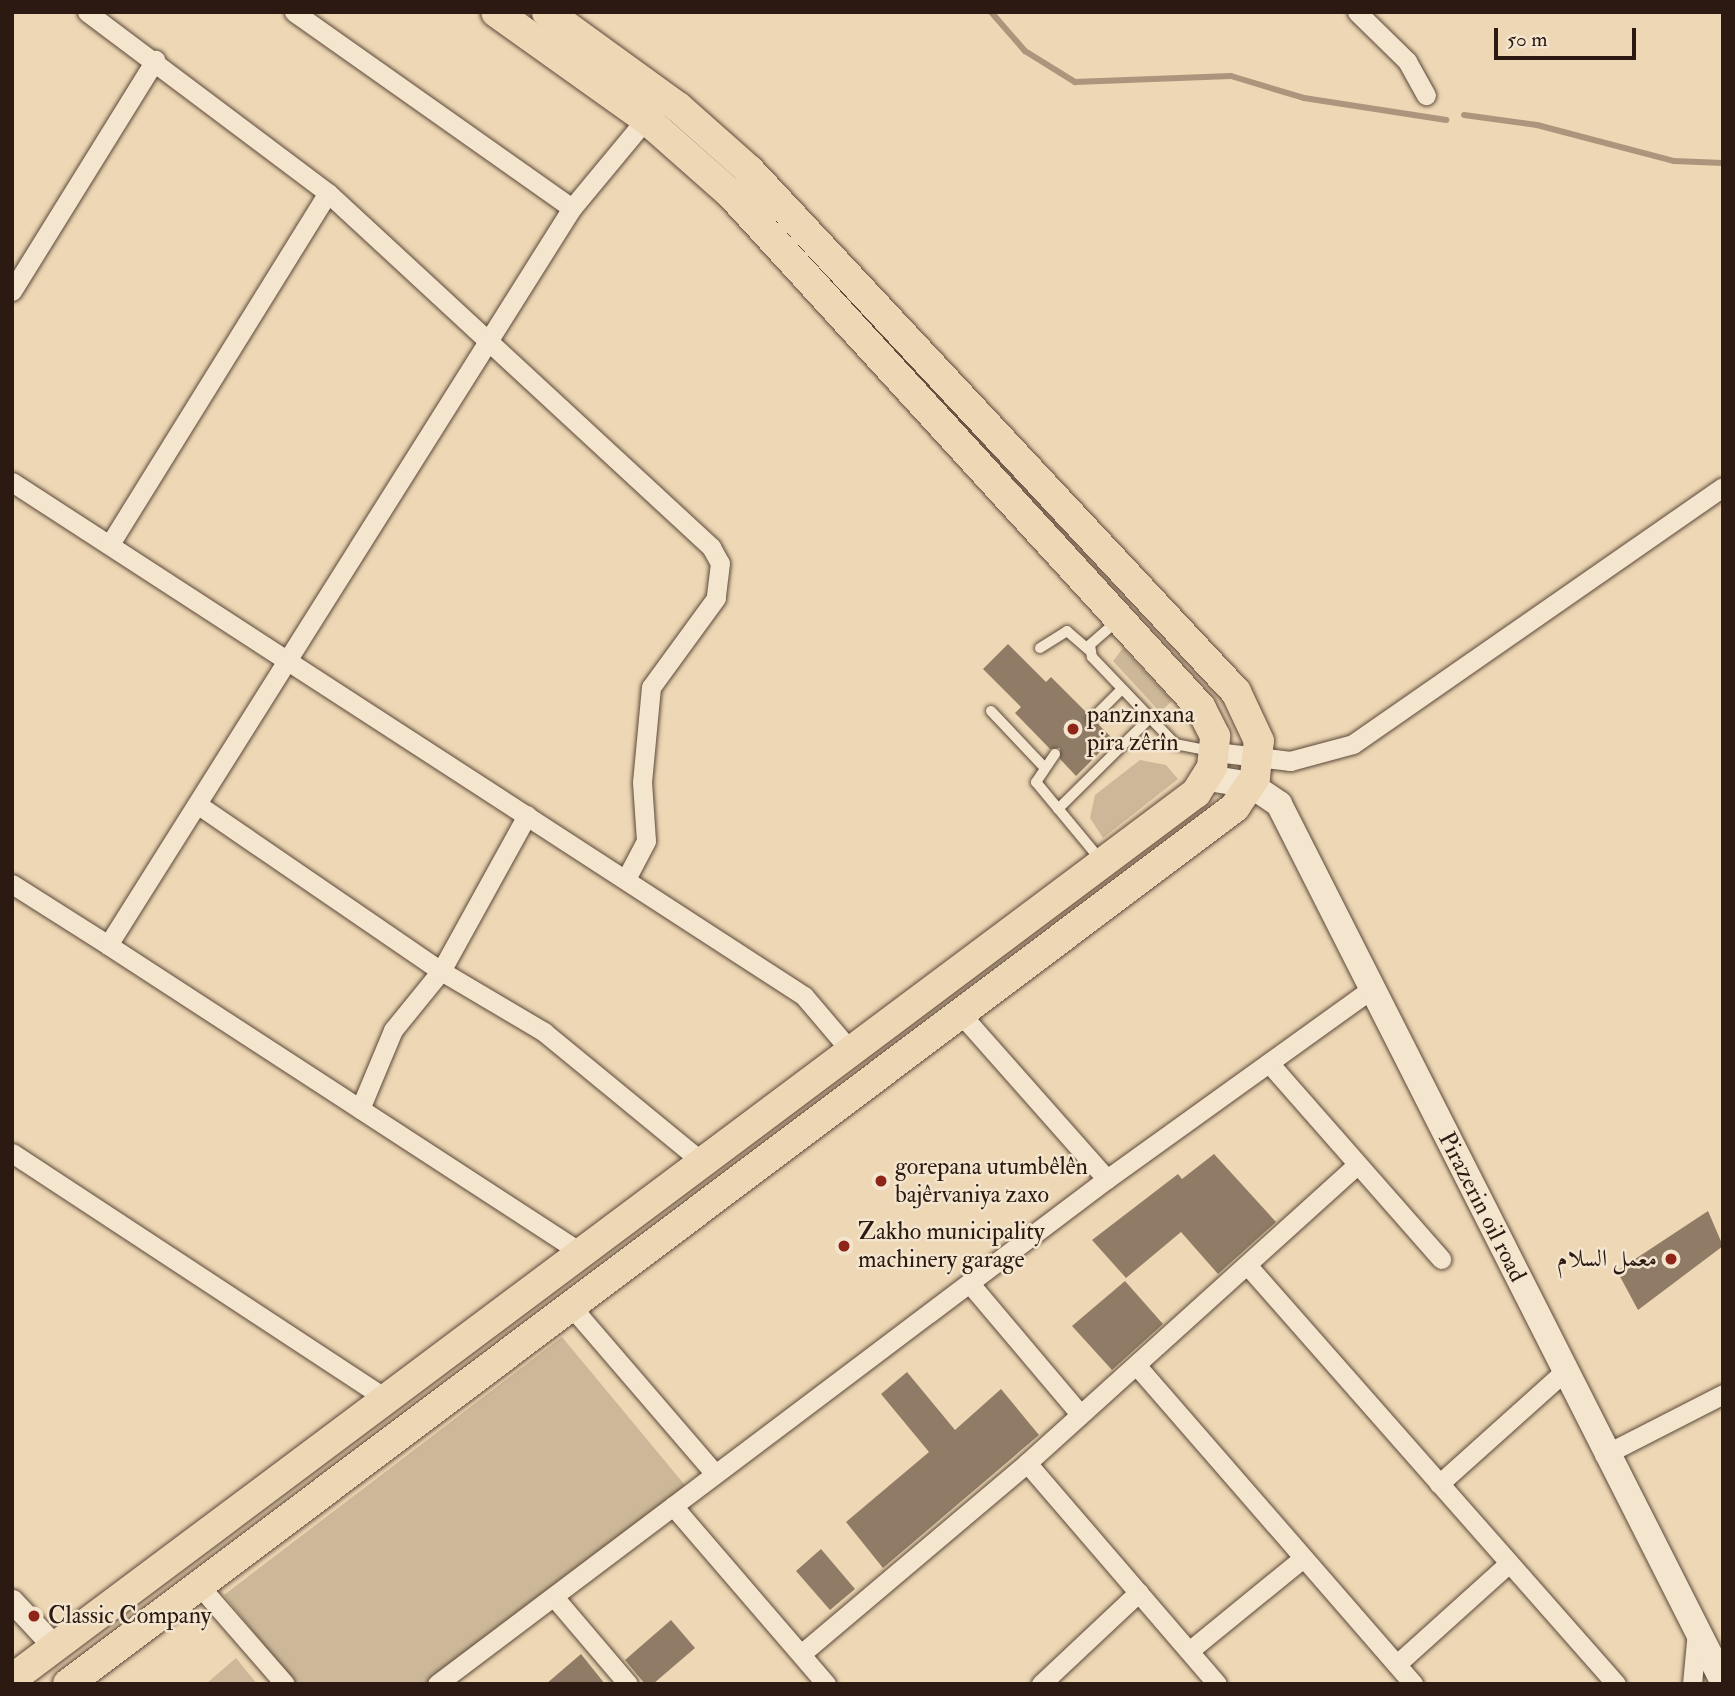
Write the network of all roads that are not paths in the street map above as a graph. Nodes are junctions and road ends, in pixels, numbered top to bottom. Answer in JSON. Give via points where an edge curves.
{"nodes":[{"id":1,"x":87,"y":12,"type":"edge"},
{"id":2,"x":294,"y":12,"type":"edge"},
{"id":3,"x":496,"y":12,"type":"edge"},
{"id":4,"x":547,"y":12,"type":"edge"},
{"id":5,"x":1357,"y":12,"type":"edge"},
{"id":6,"x":155,"y":61,"type":"junction"},
{"id":7,"x":1426,"y":95,"type":"dead end"},
{"id":8,"x":646,"y":119,"type":"junction"},
{"id":9,"x":328,"y":192,"type":"junction"},
{"id":10,"x":572,"y":208,"type":"junction"},
{"id":11,"x":12,"y":291,"type":"edge"},
{"id":12,"x":494,"y":340,"type":"junction"},
{"id":13,"x":12,"y":482,"type":"edge"},
{"id":14,"x":1723,"y":487,"type":"edge"},
{"id":15,"x":110,"y":544,"type":"junction"},
{"id":16,"x":1119,"y":619,"type":"junction"},
{"id":17,"x":1040,"y":648,"type":"dead end"},
{"id":18,"x":1089,"y":650,"type":"junction"},
{"id":19,"x":287,"y":662,"type":"junction"},
{"id":20,"x":1122,"y":689,"type":"junction"},
{"id":21,"x":991,"y":711,"type":"dead end"},
{"id":22,"x":1150,"y":718,"type":"junction"},
{"id":23,"x":1092,"y":719,"type":"dead end"},
{"id":24,"x":1055,"y":754,"type":"dead end"},
{"id":25,"x":1212,"y":765,"type":"junction"},
{"id":26,"x":1042,"y":766,"type":"junction"},
{"id":27,"x":1255,"y":772,"type":"junction"},
{"id":28,"x":197,"y":804,"type":"junction"},
{"id":29,"x":1058,"y":809,"type":"junction"},
{"id":30,"x":527,"y":815,"type":"junction"},
{"id":31,"x":1102,"y":862,"type":"junction"},
{"id":32,"x":626,"y":879,"type":"junction"},
{"id":33,"x":12,"y":884,"type":"edge"},
{"id":34,"x":108,"y":945,"type":"junction"},
{"id":35,"x":441,"y":971,"type":"junction"},
{"id":36,"x":1371,"y":989,"type":"junction"},
{"id":37,"x":960,"y":1012,"type":"junction"},
{"id":38,"x":850,"y":1050,"type":"junction"},
{"id":39,"x":1269,"y":1063,"type":"junction"},
{"id":40,"x":360,"y":1109,"type":"junction"},
{"id":41,"x":12,"y":1153,"type":"edge"},
{"id":42,"x":700,"y":1160,"type":"junction"},
{"id":43,"x":1357,"y":1165,"type":"junction"},
{"id":44,"x":1107,"y":1179,"type":"junction"},
{"id":45,"x":577,"y":1250,"type":"junction"},
{"id":46,"x":1441,"y":1259,"type":"dead end"},
{"id":47,"x":1248,"y":1266,"type":"junction"},
{"id":48,"x":971,"y":1285,"type":"junction"},
{"id":49,"x":569,"y":1304,"type":"junction"},
{"id":50,"x":1137,"y":1366,"type":"junction"},
{"id":51,"x":1565,"y":1371,"type":"junction"},
{"id":52,"x":1723,"y":1395,"type":"edge"},
{"id":53,"x":383,"y":1397,"type":"junction"},
{"id":54,"x":1080,"y":1414,"type":"junction"},
{"id":55,"x":1604,"y":1455,"type":"junction"},
{"id":56,"x":1027,"y":1463,"type":"junction"},
{"id":57,"x":715,"y":1474,"type":"junction"},
{"id":58,"x":1439,"y":1484,"type":"junction"},
{"id":59,"x":673,"y":1506,"type":"junction"},
{"id":60,"x":1303,"y":1558,"type":"junction"},
{"id":61,"x":1508,"y":1564,"type":"junction"},
{"id":62,"x":196,"y":1582,"type":"junction"},
{"id":63,"x":1139,"y":1592,"type":"junction"},
{"id":64,"x":554,"y":1597,"type":"junction"},
{"id":65,"x":12,"y":1601,"type":"edge"},
{"id":66,"x":1697,"y":1630,"type":"junction"},
{"id":67,"x":53,"y":1645,"type":"junction"},
{"id":68,"x":1189,"y":1651,"type":"junction"},
{"id":69,"x":801,"y":1654,"type":"junction"},
{"id":70,"x":1396,"y":1664,"type":"junction"},
{"id":71,"x":12,"y":1679,"type":"edge"},
{"id":72,"x":1723,"y":1681,"type":"edge"},
{"id":73,"x":68,"y":1684,"type":"edge"},
{"id":74,"x":285,"y":1684,"type":"edge"},
{"id":75,"x":437,"y":1684,"type":"edge"},
{"id":76,"x":628,"y":1684,"type":"edge"},
{"id":77,"x":826,"y":1684,"type":"edge"},
{"id":78,"x":1041,"y":1684,"type":"edge"},
{"id":79,"x":1217,"y":1684,"type":"edge"},
{"id":80,"x":1413,"y":1684,"type":"edge"},
{"id":81,"x":1616,"y":1684,"type":"edge"},
{"id":82,"x":1692,"y":1684,"type":"edge"}],
"edges":[{"from":1,"to":6,"type":"street"},
{"from":2,"to":10,"type":"street"},
{"from":3,"to":8,"type":"main road"},
{"from":4,"to":27,"type":"main road","via":[[678,107],[749,170],[1236,692],[1255,723]]},
{"from":5,"to":7,"type":"street","via":[[1406,61]]},
{"from":6,"to":9,"type":"street"},
{"from":6,"to":11,"type":"street"},
{"from":8,"to":10,"type":"street"},
{"from":8,"to":16,"type":"main road","via":[[732,194]]},
{"from":9,"to":12,"type":"street"},
{"from":9,"to":15,"type":"street"},
{"from":10,"to":12,"type":"street"},
{"from":12,"to":19,"type":"street"},
{"from":12,"to":32,"type":"street","via":[[711,547],[720,564],[716,598],[651,687],[642,782],[646,841]]},
{"from":13,"to":15,"type":"street"},
{"from":14,"to":27,"type":"street","via":[[1353,744]]},
{"from":15,"to":19,"type":"street"},
{"from":16,"to":18,"type":"lane"},
{"from":16,"to":25,"type":"main road","via":[[1201,708]]},
{"from":17,"to":18,"type":"lane","via":[[1067,631]]},
{"from":18,"to":20,"type":"lane"},
{"from":19,"to":28,"type":"street"},
{"from":19,"to":30,"type":"street"},
{"from":20,"to":22,"type":"lane"},
{"from":20,"to":23,"type":"lane"},
{"from":21,"to":26,"type":"lane"},
{"from":22,"to":25,"type":"lane","via":[[1180,747]]},
{"from":22,"to":29,"type":"lane"},
{"from":24,"to":26,"type":"lane"},
{"from":25,"to":27,"type":"main road","name":"Pirazerin oil road"},
{"from":25,"to":31,"type":"main road"},
{"from":26,"to":29,"type":"lane","via":[[1036,782]]},
{"from":27,"to":36,"type":"main road","name":"Pirazerin oil road","via":[[1279,804]]},
{"from":27,"to":37,"type":"main road","via":[[1235,807]]},
{"from":28,"to":34,"type":"street"},
{"from":28,"to":35,"type":"street"},
{"from":29,"to":31,"type":"lane"},
{"from":30,"to":32,"type":"street"},
{"from":30,"to":35,"type":"street"},
{"from":31,"to":38,"type":"main road"},
{"from":32,"to":38,"type":"street","via":[[804,996]]},
{"from":33,"to":34,"type":"street"},
{"from":34,"to":40,"type":"street"},
{"from":35,"to":40,"type":"street","via":[[393,1030]]},
{"from":35,"to":42,"type":"street","via":[[544,1032]]},
{"from":36,"to":39,"type":"street"},
{"from":36,"to":51,"type":"main road","name":"Pirazerin oil road"},
{"from":37,"to":44,"type":"street"},
{"from":37,"to":49,"type":"main road"},
{"from":38,"to":42,"type":"main road"},
{"from":39,"to":43,"type":"street"},
{"from":39,"to":44,"type":"street"},
{"from":40,"to":45,"type":"street"},
{"from":41,"to":53,"type":"street"},
{"from":42,"to":45,"type":"main road"},
{"from":43,"to":46,"type":"street"},
{"from":43,"to":47,"type":"street"},
{"from":44,"to":48,"type":"street"},
{"from":45,"to":53,"type":"main road"},
{"from":47,"to":50,"type":"street"},
{"from":47,"to":58,"type":"street"},
{"from":48,"to":54,"type":"street"},
{"from":48,"to":57,"type":"street"},
{"from":49,"to":57,"type":"street"},
{"from":49,"to":62,"type":"main road"},
{"from":50,"to":54,"type":"street"},
{"from":50,"to":60,"type":"street"},
{"from":51,"to":55,"type":"main road","name":"Pirazerin oil road"},
{"from":51,"to":58,"type":"street"},
{"from":52,"to":55,"type":"street"},
{"from":53,"to":67,"type":"main road"},
{"from":54,"to":56,"type":"street"},
{"from":55,"to":66,"type":"main road","name":"Pirazerin oil road"},
{"from":56,"to":63,"type":"street"},
{"from":56,"to":69,"type":"street"},
{"from":57,"to":59,"type":"street"},
{"from":58,"to":61,"type":"street"},
{"from":59,"to":64,"type":"street"},
{"from":59,"to":69,"type":"street"},
{"from":60,"to":68,"type":"street"},
{"from":60,"to":70,"type":"street"},
{"from":61,"to":70,"type":"street"},
{"from":61,"to":81,"type":"street"},
{"from":62,"to":73,"type":"main road"},
{"from":62,"to":74,"type":"street"},
{"from":63,"to":68,"type":"street"},
{"from":63,"to":78,"type":"street"},
{"from":64,"to":75,"type":"street"},
{"from":64,"to":76,"type":"street"},
{"from":65,"to":67,"type":"street"},
{"from":66,"to":72,"type":"main road","name":"Pirazerin oil road"},
{"from":66,"to":82,"type":"street"},
{"from":67,"to":71,"type":"main road"},
{"from":68,"to":79,"type":"street"},
{"from":69,"to":77,"type":"street"},
{"from":70,"to":80,"type":"street"}]}
